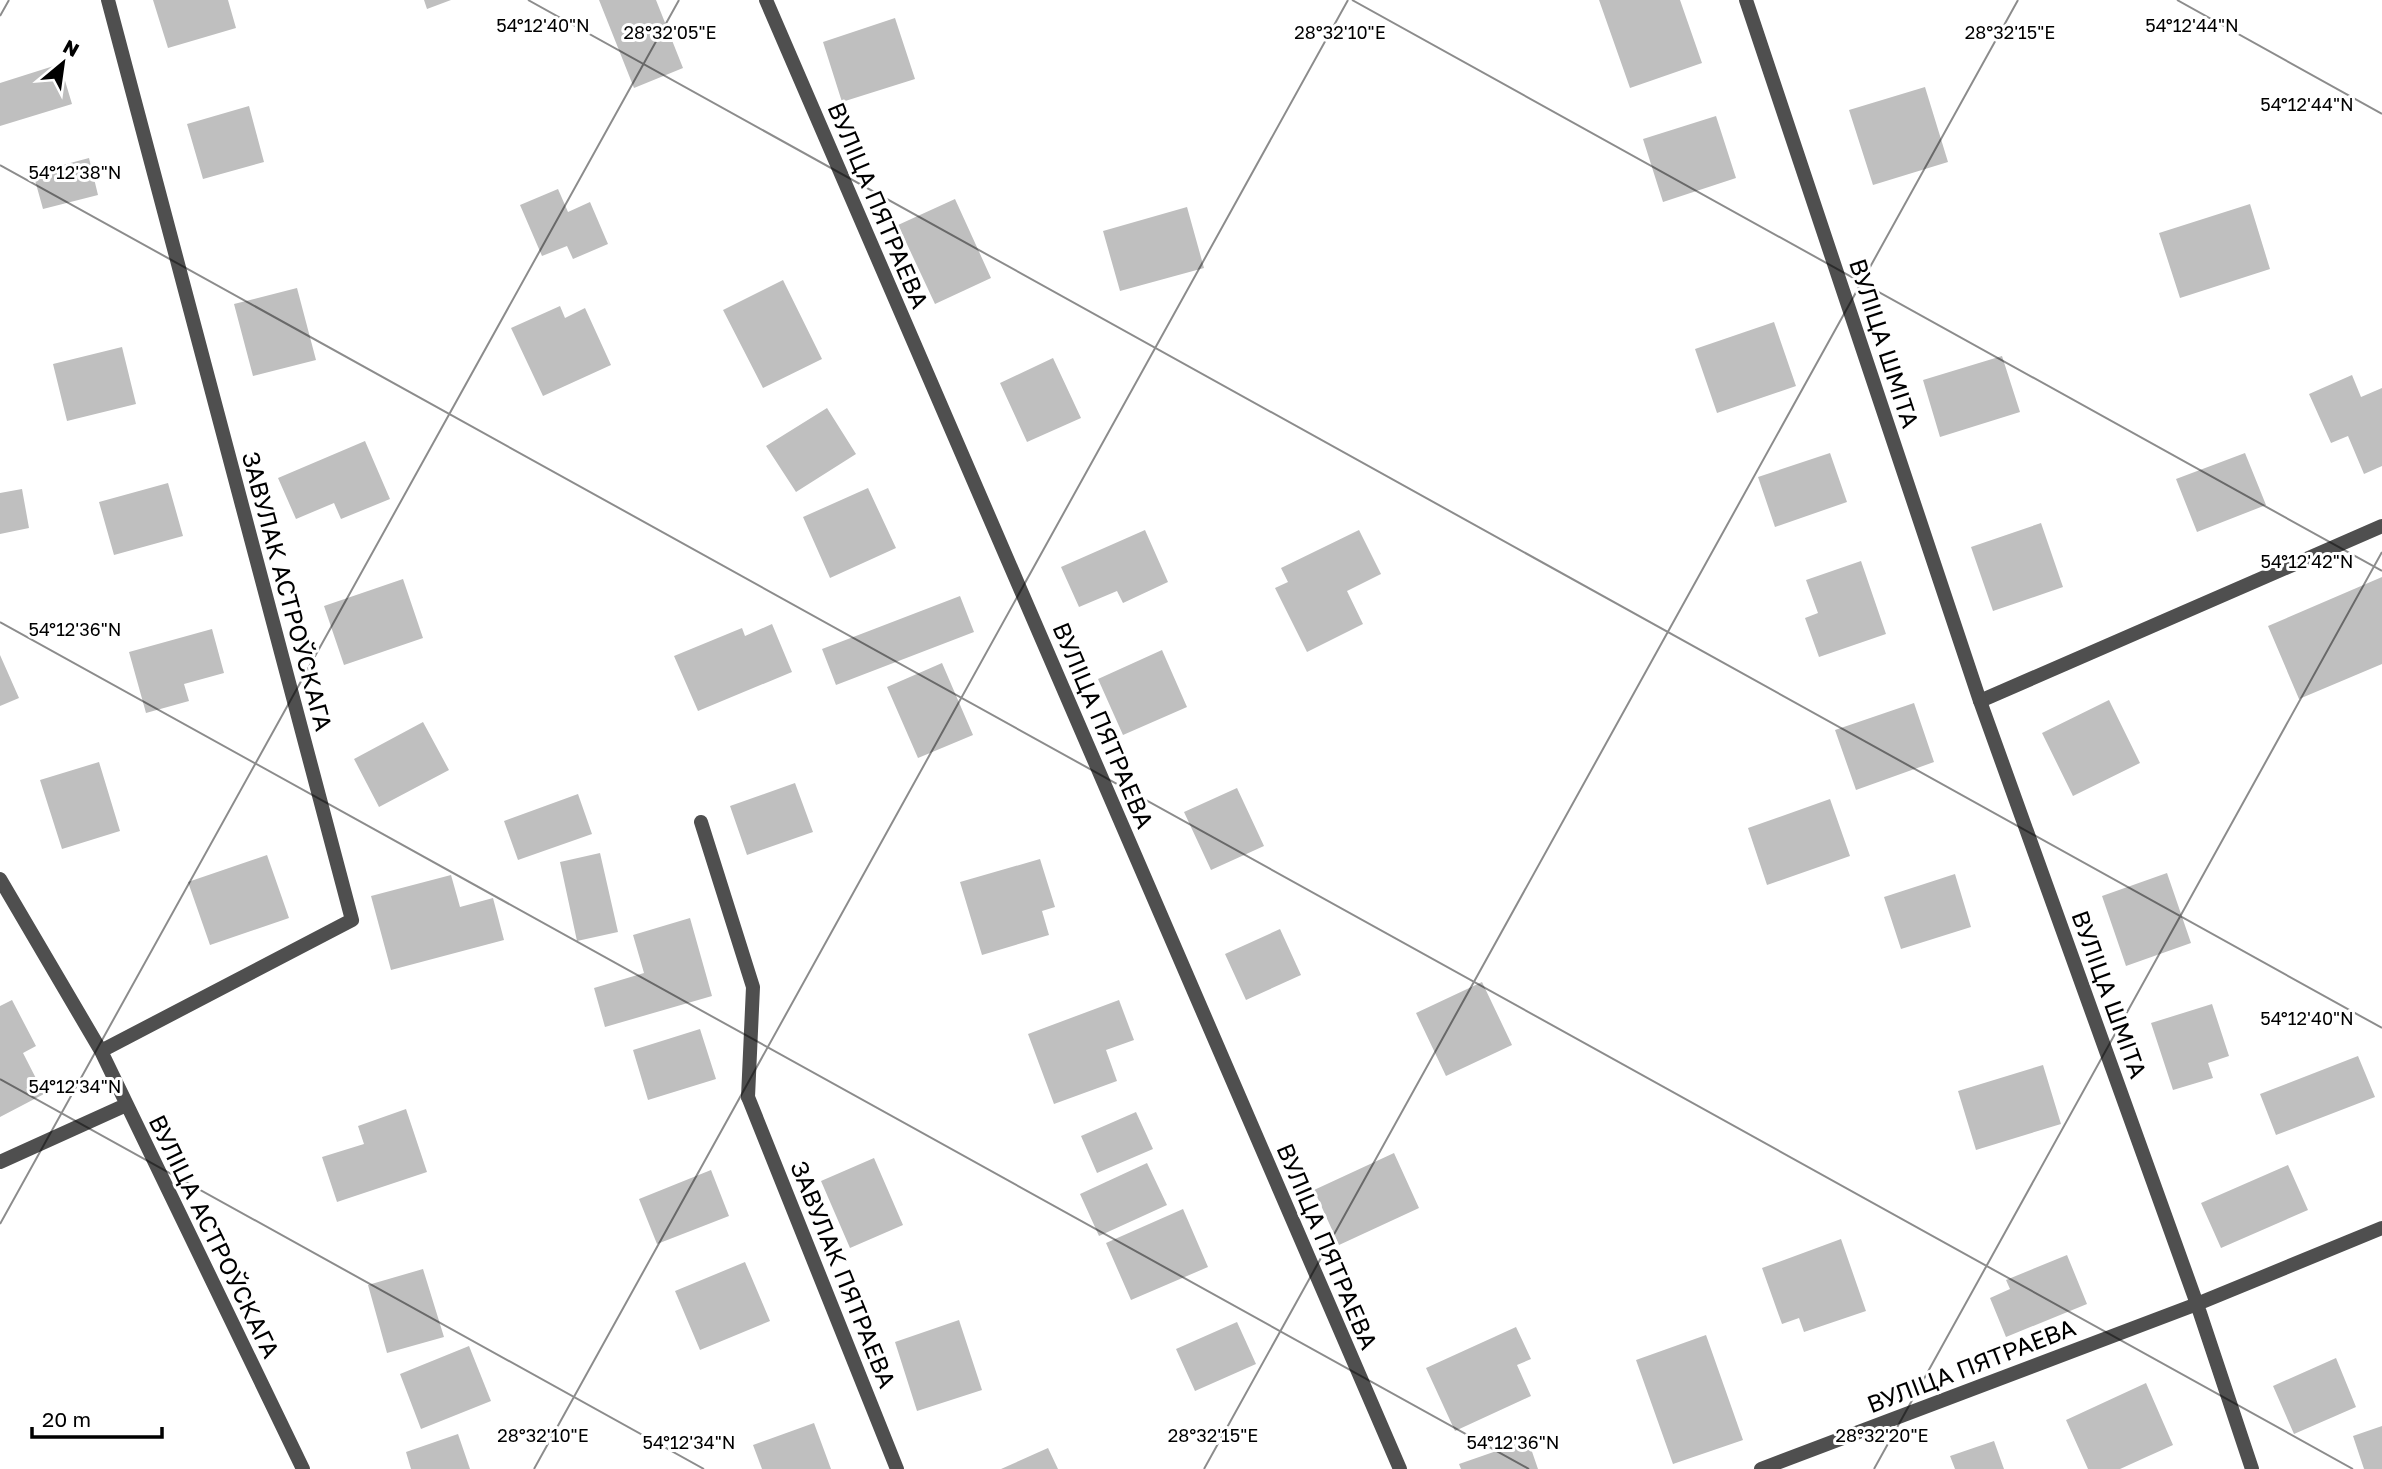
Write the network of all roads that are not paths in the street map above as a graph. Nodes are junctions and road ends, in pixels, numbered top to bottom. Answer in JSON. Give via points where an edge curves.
{"nodes":[{"id":1,"x":108,"y":0,"type":"edge"},
{"id":2,"x":766,"y":0,"type":"edge"},
{"id":3,"x":1746,"y":0,"type":"edge"},
{"id":4,"x":2382,"y":526,"type":"edge"},
{"id":5,"x":1980,"y":701,"type":"junction"},
{"id":6,"x":701,"y":822,"type":"dead end"},
{"id":7,"x":0,"y":879,"type":"edge"},
{"id":8,"x":101,"y":1051,"type":"junction"},
{"id":9,"x":126,"y":1105,"type":"junction"},
{"id":10,"x":0,"y":1162,"type":"edge"},
{"id":11,"x":2382,"y":1228,"type":"edge"},
{"id":12,"x":2197,"y":1304,"type":"junction"},
{"id":13,"x":303,"y":1469,"type":"edge"},
{"id":14,"x":897,"y":1469,"type":"edge"},
{"id":15,"x":1400,"y":1469,"type":"edge"},
{"id":16,"x":1761,"y":1469,"type":"edge"},
{"id":17,"x":2252,"y":1469,"type":"edge"}],
"edges":[{"from":1,"to":8,"type":"street","name":"ЗАВУЛАК АСТРОЎСКАГА","via":[[352,920]]},
{"from":2,"to":15,"type":"street","name":"ВУЛІЦА ПЯТРАЕВА"},
{"from":3,"to":5,"type":"street","name":"ВУЛІЦА ШМІТА"},
{"from":4,"to":5,"type":"street"},
{"from":5,"to":12,"type":"street","name":"ВУЛІЦА ШМІТА"},
{"from":6,"to":14,"type":"street","name":"ЗАВУЛАК ПЯТРАЕВА","via":[[753,987],[748,1097]]},
{"from":7,"to":8,"type":"street","name":"ВУЛІЦА АСТРОЎСКАГА"},
{"from":8,"to":9,"type":"street","name":"ВУЛІЦА АСТРОЎСКАГА"},
{"from":9,"to":10,"type":"street"},
{"from":9,"to":13,"type":"street","name":"ВУЛІЦА АСТРОЎСКАГА"},
{"from":11,"to":12,"type":"street"},
{"from":12,"to":16,"type":"street","name":"ВУЛІЦА ПЯТРАЕВА"},
{"from":12,"to":17,"type":"street","name":"ВУЛІЦА ШМІТА"}]}
